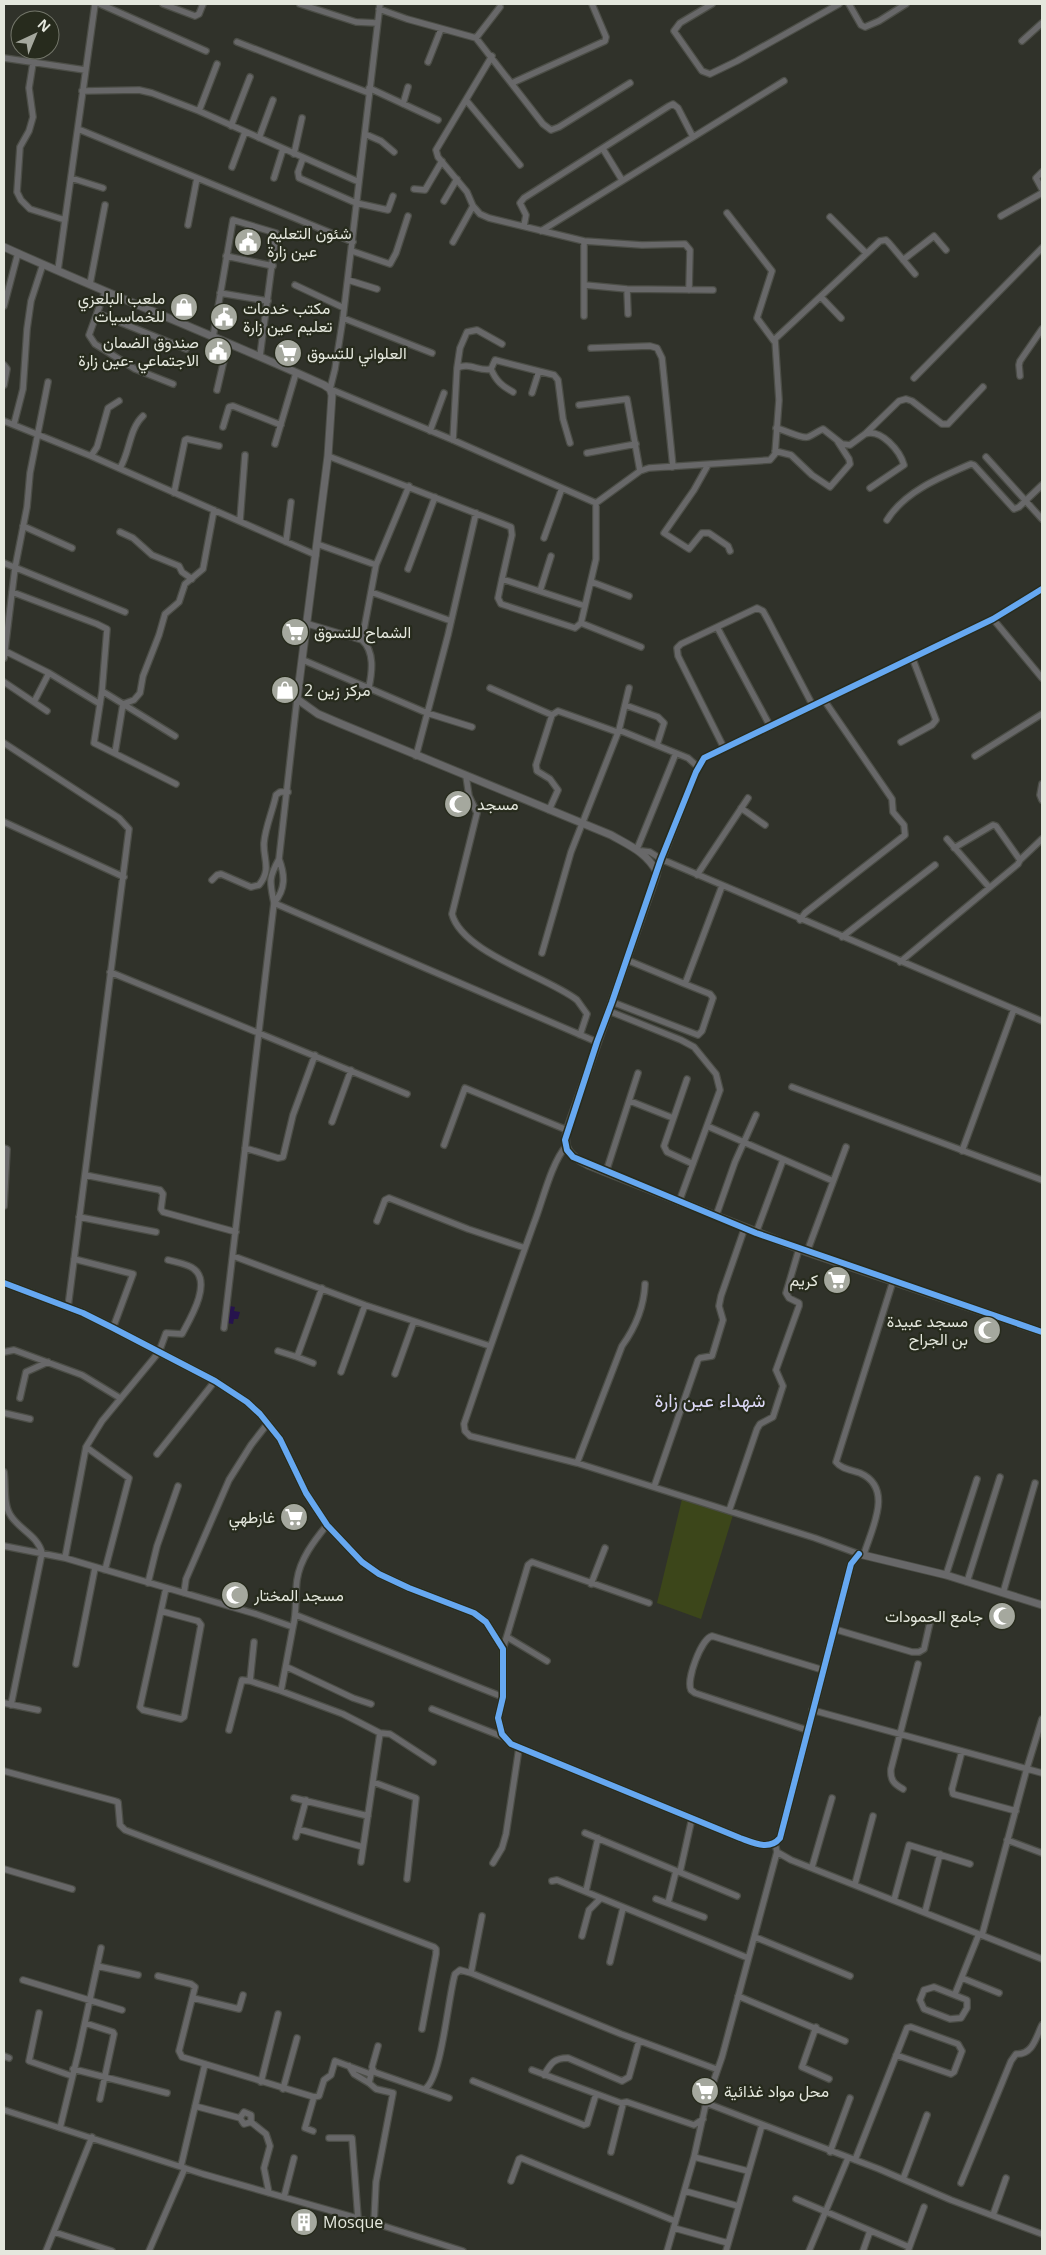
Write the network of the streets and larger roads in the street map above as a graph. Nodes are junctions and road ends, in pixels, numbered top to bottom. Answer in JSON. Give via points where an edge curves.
{"nodes":[{"id":1,"x":95,"y":4,"type":"edge"},
{"id":2,"x":100,"y":4,"type":"edge"},
{"id":3,"x":163,"y":4,"type":"edge"},
{"id":4,"x":203,"y":4,"type":"edge"},
{"id":5,"x":300,"y":4,"type":"edge"},
{"id":6,"x":592,"y":4,"type":"edge"},
{"id":7,"x":712,"y":4,"type":"edge"},
{"id":8,"x":838,"y":4,"type":"edge"},
{"id":9,"x":849,"y":4,"type":"edge"},
{"id":10,"x":906,"y":4,"type":"edge"},
{"id":11,"x":379,"y":6,"type":"edge"},
{"id":12,"x":500,"y":7,"type":"dead end"},
{"id":13,"x":377,"y":23,"type":"junction"},
{"id":14,"x":1042,"y":23,"type":"edge"},
{"id":15,"x":441,"y":29,"type":"junction"},
{"id":16,"x":476,"y":38,"type":"junction"},
{"id":17,"x":1022,"y":41,"type":"dead end"},
{"id":18,"x":237,"y":42,"type":"dead end"},
{"id":19,"x":206,"y":52,"type":"dead end"},
{"id":20,"x":492,"y":56,"type":"junction"},
{"id":21,"x":4,"y":58,"type":"edge"},
{"id":22,"x":428,"y":62,"type":"dead end"},
{"id":23,"x":33,"y":63,"type":"junction"},
{"id":24,"x":217,"y":64,"type":"dead end"},
{"id":25,"x":85,"y":70,"type":"junction"},
{"id":26,"x":250,"y":77,"type":"dead end"},
{"id":27,"x":784,"y":81,"type":"dead end"},
{"id":28,"x":512,"y":83,"type":"junction"},
{"id":29,"x":630,"y":83,"type":"dead end"},
{"id":30,"x":408,"y":87,"type":"dead end"},
{"id":31,"x":369,"y":90,"type":"junction"},
{"id":32,"x":82,"y":91,"type":"junction"},
{"id":33,"x":274,"y":100,"type":"dead end"},
{"id":34,"x":466,"y":100,"type":"junction"},
{"id":35,"x":403,"y":104,"type":"junction"},
{"id":36,"x":199,"y":111,"type":"junction"},
{"id":37,"x":302,"y":118,"type":"dead end"},
{"id":38,"x":438,"y":120,"type":"dead end"},
{"id":39,"x":231,"y":126,"type":"junction"},
{"id":40,"x":78,"y":128,"type":"junction"},
{"id":41,"x":246,"y":132,"type":"junction"},
{"id":42,"x":365,"y":134,"type":"junction"},
{"id":43,"x":692,"y":137,"type":"junction"},
{"id":44,"x":259,"y":138,"type":"junction"},
{"id":45,"x":283,"y":149,"type":"junction"},
{"id":46,"x":603,"y":149,"type":"junction"},
{"id":47,"x":394,"y":152,"type":"dead end"},
{"id":48,"x":294,"y":154,"type":"junction"},
{"id":49,"x":302,"y":158,"type":"junction"},
{"id":50,"x":442,"y":162,"type":"junction"},
{"id":51,"x":232,"y":166,"type":"dead end"},
{"id":52,"x":520,"y":166,"type":"dead end"},
{"id":53,"x":1042,"y":172,"type":"edge"},
{"id":54,"x":71,"y":178,"type":"junction"},
{"id":55,"x":197,"y":178,"type":"junction"},
{"id":56,"x":274,"y":178,"type":"dead end"},
{"id":57,"x":457,"y":179,"type":"junction"},
{"id":58,"x":622,"y":180,"type":"junction"},
{"id":59,"x":359,"y":182,"type":"junction"},
{"id":60,"x":103,"y":188,"type":"dead end"},
{"id":61,"x":414,"y":189,"type":"dead end"},
{"id":62,"x":1042,"y":189,"type":"edge"},
{"id":63,"x":1042,"y":193,"type":"edge"},
{"id":64,"x":393,"y":196,"type":"dead end"},
{"id":65,"x":444,"y":201,"type":"dead end"},
{"id":66,"x":356,"y":203,"type":"junction"},
{"id":67,"x":105,"y":205,"type":"dead end"},
{"id":68,"x":473,"y":206,"type":"junction"},
{"id":69,"x":727,"y":213,"type":"dead end"},
{"id":70,"x":408,"y":216,"type":"dead end"},
{"id":71,"x":830,"y":216,"type":"dead end"},
{"id":72,"x":1001,"y":216,"type":"dead end"},
{"id":73,"x":65,"y":220,"type":"junction"},
{"id":74,"x":188,"y":225,"type":"dead end"},
{"id":75,"x":524,"y":226,"type":"junction"},
{"id":76,"x":541,"y":231,"type":"junction"},
{"id":77,"x":584,"y":241,"type":"junction"},
{"id":78,"x":353,"y":242,"type":"junction"},
{"id":79,"x":453,"y":242,"type":"dead end"},
{"id":80,"x":4,"y":247,"type":"edge"},
{"id":81,"x":1042,"y":248,"type":"edge"},
{"id":82,"x":946,"y":250,"type":"dead end"},
{"id":83,"x":352,"y":251,"type":"junction"},
{"id":84,"x":866,"y":253,"type":"junction"},
{"id":85,"x":18,"y":254,"type":"junction"},
{"id":86,"x":226,"y":256,"type":"junction"},
{"id":87,"x":903,"y":260,"type":"junction"},
{"id":88,"x":43,"y":264,"type":"junction"},
{"id":89,"x":273,"y":266,"type":"junction"},
{"id":90,"x":58,"y":270,"type":"junction"},
{"id":91,"x":915,"y":274,"type":"dead end"},
{"id":92,"x":348,"y":280,"type":"junction"},
{"id":93,"x":90,"y":284,"type":"junction"},
{"id":94,"x":295,"y":285,"type":"dead end"},
{"id":95,"x":584,"y":285,"type":"junction"},
{"id":96,"x":377,"y":289,"type":"dead end"},
{"id":97,"x":627,"y":289,"type":"junction"},
{"id":98,"x":689,"y":290,"type":"junction"},
{"id":99,"x":713,"y":290,"type":"dead end"},
{"id":100,"x":105,"y":292,"type":"junction"},
{"id":101,"x":220,"y":292,"type":"junction"},
{"id":102,"x":821,"y":297,"type":"junction"},
{"id":103,"x":268,"y":301,"type":"junction"},
{"id":104,"x":4,"y":306,"type":"edge"},
{"id":105,"x":344,"y":308,"type":"junction"},
{"id":106,"x":97,"y":314,"type":"junction"},
{"id":107,"x":628,"y":314,"type":"dead end"},
{"id":108,"x":584,"y":316,"type":"dead end"},
{"id":109,"x":343,"y":318,"type":"junction"},
{"id":110,"x":841,"y":318,"type":"dead end"},
{"id":111,"x":1041,"y":333,"type":"edge"},
{"id":112,"x":212,"y":337,"type":"junction"},
{"id":113,"x":774,"y":341,"type":"junction"},
{"id":114,"x":228,"y":343,"type":"junction"},
{"id":115,"x":502,"y":344,"type":"dead end"},
{"id":116,"x":591,"y":348,"type":"dead end"},
{"id":117,"x":186,"y":350,"type":"dead end"},
{"id":118,"x":432,"y":353,"type":"dead end"},
{"id":119,"x":260,"y":356,"type":"junction"},
{"id":120,"x":4,"y":366,"type":"edge"},
{"id":121,"x":458,"y":368,"type":"junction"},
{"id":122,"x":491,"y":369,"type":"junction"},
{"id":123,"x":539,"y":371,"type":"junction"},
{"id":124,"x":296,"y":373,"type":"junction"},
{"id":125,"x":1020,"y":376,"type":"dead end"},
{"id":126,"x":914,"y":378,"type":"dead end"},
{"id":127,"x":48,"y":382,"type":"dead end"},
{"id":128,"x":174,"y":384,"type":"dead end"},
{"id":129,"x":4,"y":385,"type":"edge"},
{"id":130,"x":983,"y":387,"type":"dead end"},
{"id":131,"x":330,"y":389,"type":"junction"},
{"id":132,"x":217,"y":390,"type":"dead end"},
{"id":133,"x":513,"y":392,"type":"dead end"},
{"id":134,"x":444,"y":393,"type":"dead end"},
{"id":135,"x":532,"y":393,"type":"dead end"},
{"id":136,"x":118,"y":401,"type":"dead end"},
{"id":137,"x":579,"y":405,"type":"dead end"},
{"id":138,"x":143,"y":416,"type":"dead end"},
{"id":139,"x":4,"y":421,"type":"edge"},
{"id":140,"x":14,"y":424,"type":"junction"},
{"id":141,"x":281,"y":425,"type":"junction"},
{"id":142,"x":223,"y":427,"type":"dead end"},
{"id":143,"x":776,"y":428,"type":"junction"},
{"id":144,"x":430,"y":431,"type":"junction"},
{"id":145,"x":39,"y":434,"type":"junction"},
{"id":146,"x":865,"y":434,"type":"junction"},
{"id":147,"x":453,"y":440,"type":"junction"},
{"id":148,"x":836,"y":440,"type":"junction"},
{"id":149,"x":570,"y":443,"type":"dead end"},
{"id":150,"x":275,"y":444,"type":"dead end"},
{"id":151,"x":636,"y":444,"type":"junction"},
{"id":152,"x":219,"y":446,"type":"dead end"},
{"id":153,"x":775,"y":451,"type":"junction"},
{"id":154,"x":587,"y":453,"type":"dead end"},
{"id":155,"x":245,"y":455,"type":"dead end"},
{"id":156,"x":91,"y":456,"type":"junction"},
{"id":157,"x":328,"y":456,"type":"junction"},
{"id":158,"x":986,"y":457,"type":"dead end"},
{"id":159,"x":708,"y":465,"type":"junction"},
{"id":160,"x":673,"y":467,"type":"junction"},
{"id":161,"x":120,"y":468,"type":"junction"},
{"id":162,"x":640,"y":471,"type":"junction"},
{"id":163,"x":1042,"y":485,"type":"edge"},
{"id":164,"x":409,"y":486,"type":"junction"},
{"id":165,"x":562,"y":488,"type":"junction"},
{"id":166,"x":870,"y":488,"type":"dead end"},
{"id":167,"x":174,"y":492,"type":"junction"},
{"id":168,"x":435,"y":497,"type":"junction"},
{"id":169,"x":1026,"y":500,"type":"junction"},
{"id":170,"x":291,"y":502,"type":"dead end"},
{"id":171,"x":596,"y":503,"type":"junction"},
{"id":172,"x":214,"y":510,"type":"junction"},
{"id":173,"x":476,"y":513,"type":"junction"},
{"id":174,"x":1042,"y":519,"type":"edge"},
{"id":175,"x":887,"y":520,"type":"dead end"},
{"id":176,"x":240,"y":521,"type":"junction"},
{"id":177,"x":23,"y":526,"type":"junction"},
{"id":178,"x":120,"y":532,"type":"dead end"},
{"id":179,"x":544,"y":538,"type":"dead end"},
{"id":180,"x":286,"y":542,"type":"junction"},
{"id":181,"x":318,"y":544,"type":"junction"},
{"id":182,"x":72,"y":548,"type":"dead end"},
{"id":183,"x":730,"y":551,"type":"dead end"},
{"id":184,"x":316,"y":555,"type":"junction"},
{"id":185,"x":551,"y":556,"type":"dead end"},
{"id":186,"x":4,"y":563,"type":"edge"},
{"id":187,"x":376,"y":565,"type":"junction"},
{"id":188,"x":15,"y":568,"type":"junction"},
{"id":189,"x":408,"y":569,"type":"dead end"},
{"id":190,"x":192,"y":579,"type":"junction"},
{"id":191,"x":502,"y":579,"type":"junction"},
{"id":192,"x":592,"y":582,"type":"junction"},
{"id":193,"x":1042,"y":589,"type":"edge"},
{"id":194,"x":540,"y":591,"type":"junction"},
{"id":195,"x":12,"y":592,"type":"junction"},
{"id":196,"x":371,"y":592,"type":"junction"},
{"id":197,"x":629,"y":596,"type":"dead end"},
{"id":198,"x":584,"y":606,"type":"junction"},
{"id":199,"x":125,"y":612,"type":"dead end"},
{"id":200,"x":993,"y":619,"type":"junction"},
{"id":201,"x":6,"y":620,"type":"edge"},
{"id":202,"x":451,"y":621,"type":"junction"},
{"id":203,"x":581,"y":623,"type":"junction"},
{"id":204,"x":308,"y":624,"type":"junction"},
{"id":205,"x":717,"y":627,"type":"junction"},
{"id":206,"x":362,"y":640,"type":"junction"},
{"id":207,"x":641,"y":647,"type":"dead end"},
{"id":208,"x":5,"y":651,"type":"edge"},
{"id":209,"x":912,"y":657,"type":"junction"},
{"id":210,"x":4,"y":658,"type":"edge"},
{"id":211,"x":303,"y":660,"type":"junction"},
{"id":212,"x":49,"y":673,"type":"junction"},
{"id":213,"x":1042,"y":678,"type":"edge"},
{"id":214,"x":4,"y":682,"type":"edge"},
{"id":215,"x":369,"y":688,"type":"junction"},
{"id":216,"x":490,"y":688,"type":"dead end"},
{"id":217,"x":629,"y":688,"type":"dead end"},
{"id":218,"x":102,"y":691,"type":"junction"},
{"id":219,"x":297,"y":700,"type":"junction"},
{"id":220,"x":824,"y":700,"type":"junction"},
{"id":221,"x":34,"y":702,"type":"junction"},
{"id":222,"x":100,"y":704,"type":"junction"},
{"id":223,"x":123,"y":704,"type":"junction"},
{"id":224,"x":625,"y":705,"type":"junction"},
{"id":225,"x":813,"y":706,"type":"junction"},
{"id":226,"x":47,"y":711,"type":"dead end"},
{"id":227,"x":427,"y":713,"type":"junction"},
{"id":228,"x":1042,"y":714,"type":"edge"},
{"id":229,"x":552,"y":715,"type":"junction"},
{"id":230,"x":770,"y":726,"type":"junction"},
{"id":231,"x":472,"y":727,"type":"dead end"},
{"id":232,"x":618,"y":731,"type":"junction"},
{"id":233,"x":175,"y":736,"type":"dead end"},
{"id":234,"x":901,"y":742,"type":"dead end"},
{"id":235,"x":4,"y":743,"type":"edge"},
{"id":236,"x":656,"y":745,"type":"junction"},
{"id":237,"x":724,"y":748,"type":"junction"},
{"id":238,"x":115,"y":753,"type":"junction"},
{"id":239,"x":676,"y":753,"type":"junction"},
{"id":240,"x":416,"y":756,"type":"junction"},
{"id":241,"x":976,"y":756,"type":"dead end"},
{"id":242,"x":698,"y":767,"type":"junction"},
{"id":243,"x":466,"y":776,"type":"junction"},
{"id":244,"x":176,"y":784,"type":"dead end"},
{"id":245,"x":1042,"y":784,"type":"edge"},
{"id":246,"x":288,"y":792,"type":"junction"},
{"id":247,"x":748,"y":798,"type":"dead end"},
{"id":248,"x":1042,"y":800,"type":"edge"},
{"id":249,"x":741,"y":808,"type":"junction"},
{"id":250,"x":549,"y":810,"type":"junction"},
{"id":251,"x":4,"y":822,"type":"edge"},
{"id":252,"x":582,"y":823,"type":"junction"},
{"id":253,"x":766,"y":825,"type":"dead end"},
{"id":254,"x":947,"y":839,"type":"dead end"},
{"id":255,"x":1042,"y":839,"type":"edge"},
{"id":256,"x":954,"y":848,"type":"junction"},
{"id":257,"x":639,"y":850,"type":"junction"},
{"id":258,"x":279,"y":859,"type":"junction"},
{"id":259,"x":661,"y":859,"type":"junction"},
{"id":260,"x":1020,"y":860,"type":"junction"},
{"id":261,"x":935,"y":865,"type":"dead end"},
{"id":262,"x":657,"y":872,"type":"junction"},
{"id":263,"x":697,"y":875,"type":"junction"},
{"id":264,"x":124,"y":877,"type":"junction"},
{"id":265,"x":212,"y":880,"type":"dead end"},
{"id":266,"x":722,"y":886,"type":"junction"},
{"id":267,"x":989,"y":887,"type":"junction"},
{"id":268,"x":274,"y":903,"type":"junction"},
{"id":269,"x":800,"y":920,"type":"junction"},
{"id":270,"x":842,"y":937,"type":"junction"},
{"id":271,"x":542,"y":952,"type":"dead end"},
{"id":272,"x":627,"y":960,"type":"junction"},
{"id":273,"x":900,"y":962,"type":"junction"},
{"id":274,"x":110,"y":972,"type":"junction"},
{"id":275,"x":685,"y":984,"type":"junction"},
{"id":276,"x":612,"y":1002,"type":"junction"},
{"id":277,"x":1014,"y":1009,"type":"junction"},
{"id":278,"x":609,"y":1011,"type":"junction"},
{"id":279,"x":1042,"y":1021,"type":"edge"},
{"id":280,"x":258,"y":1032,"type":"junction"},
{"id":281,"x":580,"y":1035,"type":"junction"},
{"id":282,"x":596,"y":1042,"type":"junction"},
{"id":283,"x":315,"y":1055,"type":"junction"},
{"id":284,"x":351,"y":1070,"type":"junction"},
{"id":285,"x":638,"y":1073,"type":"dead end"},
{"id":286,"x":687,"y":1079,"type":"dead end"},
{"id":287,"x":792,"y":1087,"type":"dead end"},
{"id":288,"x":407,"y":1094,"type":"dead end"},
{"id":289,"x":630,"y":1101,"type":"junction"},
{"id":290,"x":756,"y":1115,"type":"dead end"},
{"id":291,"x":673,"y":1118,"type":"junction"},
{"id":292,"x":332,"y":1122,"type":"dead end"},
{"id":293,"x":707,"y":1126,"type":"junction"},
{"id":294,"x":567,"y":1130,"type":"junction"},
{"id":295,"x":744,"y":1142,"type":"junction"},
{"id":296,"x":444,"y":1145,"type":"dead end"},
{"id":297,"x":566,"y":1146,"type":"junction"},
{"id":298,"x":4,"y":1148,"type":"edge"},
{"id":299,"x":245,"y":1148,"type":"junction"},
{"id":300,"x":846,"y":1148,"type":"dead end"},
{"id":301,"x":962,"y":1151,"type":"junction"},
{"id":302,"x":783,"y":1160,"type":"junction"},
{"id":303,"x":693,"y":1164,"type":"junction"},
{"id":304,"x":606,"y":1172,"type":"junction"},
{"id":305,"x":85,"y":1175,"type":"junction"},
{"id":306,"x":1042,"y":1180,"type":"edge"},
{"id":307,"x":834,"y":1181,"type":"junction"},
{"id":308,"x":679,"y":1202,"type":"junction"},
{"id":309,"x":4,"y":1206,"type":"edge"},
{"id":310,"x":716,"y":1216,"type":"junction"},
{"id":311,"x":79,"y":1217,"type":"junction"},
{"id":312,"x":377,"y":1221,"type":"dead end"},
{"id":313,"x":745,"y":1227,"type":"junction"},
{"id":314,"x":156,"y":1232,"type":"dead end"},
{"id":315,"x":236,"y":1232,"type":"junction"},
{"id":316,"x":756,"y":1233,"type":"junction"},
{"id":317,"x":525,"y":1248,"type":"junction"},
{"id":318,"x":799,"y":1249,"type":"junction"},
{"id":319,"x":807,"y":1252,"type":"junction"},
{"id":320,"x":233,"y":1256,"type":"junction"},
{"id":321,"x":74,"y":1259,"type":"junction"},
{"id":322,"x":168,"y":1260,"type":"dead end"},
{"id":323,"x":893,"y":1280,"type":"junction"},
{"id":324,"x":4,"y":1283,"type":"edge"},
{"id":325,"x":645,"y":1284,"type":"dead end"},
{"id":326,"x":322,"y":1288,"type":"junction"},
{"id":327,"x":365,"y":1305,"type":"junction"},
{"id":328,"x":68,"y":1307,"type":"junction"},
{"id":329,"x":414,"y":1321,"type":"junction"},
{"id":330,"x":114,"y":1328,"type":"junction"},
{"id":331,"x":224,"y":1328,"type":"dead end"},
{"id":332,"x":1042,"y":1332,"type":"edge"},
{"id":333,"x":490,"y":1346,"type":"junction"},
{"id":334,"x":278,"y":1351,"type":"dead end"},
{"id":335,"x":4,"y":1352,"type":"edge"},
{"id":336,"x":158,"y":1352,"type":"junction"},
{"id":337,"x":297,"y":1357,"type":"junction"},
{"id":338,"x":48,"y":1362,"type":"junction"},
{"id":339,"x":313,"y":1363,"type":"dead end"},
{"id":340,"x":341,"y":1372,"type":"dead end"},
{"id":341,"x":395,"y":1374,"type":"dead end"},
{"id":342,"x":215,"y":1382,"type":"junction"},
{"id":343,"x":20,"y":1398,"type":"dead end"},
{"id":344,"x":120,"y":1398,"type":"junction"},
{"id":345,"x":4,"y":1413,"type":"edge"},
{"id":346,"x":30,"y":1419,"type":"dead end"},
{"id":347,"x":268,"y":1423,"type":"junction"},
{"id":348,"x":86,"y":1447,"type":"junction"},
{"id":349,"x":157,"y":1454,"type":"dead end"},
{"id":350,"x":577,"y":1463,"type":"junction"},
{"id":351,"x":4,"y":1472,"type":"edge"},
{"id":352,"x":1000,"y":1477,"type":"dead end"},
{"id":353,"x":977,"y":1479,"type":"dead end"},
{"id":354,"x":1035,"y":1483,"type":"dead end"},
{"id":355,"x":178,"y":1486,"type":"dead end"},
{"id":356,"x":654,"y":1487,"type":"junction"},
{"id":357,"x":729,"y":1511,"type":"junction"},
{"id":358,"x":327,"y":1525,"type":"junction"},
{"id":359,"x":4,"y":1546,"type":"edge"},
{"id":360,"x":605,"y":1548,"type":"dead end"},
{"id":361,"x":42,"y":1553,"type":"junction"},
{"id":362,"x":862,"y":1554,"type":"junction"},
{"id":363,"x":65,"y":1558,"type":"junction"},
{"id":364,"x":95,"y":1568,"type":"junction"},
{"id":365,"x":105,"y":1570,"type":"junction"},
{"id":366,"x":946,"y":1575,"type":"junction"},
{"id":367,"x":966,"y":1582,"type":"junction"},
{"id":368,"x":148,"y":1583,"type":"junction"},
{"id":369,"x":591,"y":1584,"type":"junction"},
{"id":370,"x":166,"y":1588,"type":"junction"},
{"id":371,"x":184,"y":1593,"type":"junction"},
{"id":372,"x":1003,"y":1593,"type":"junction"},
{"id":373,"x":649,"y":1603,"type":"dead end"},
{"id":374,"x":1042,"y":1605,"type":"edge"},
{"id":375,"x":161,"y":1611,"type":"junction"},
{"id":376,"x":296,"y":1615,"type":"junction"},
{"id":377,"x":932,"y":1618,"type":"dead end"},
{"id":378,"x":293,"y":1627,"type":"junction"},
{"id":379,"x":834,"y":1629,"type":"junction"},
{"id":380,"x":507,"y":1637,"type":"junction"},
{"id":381,"x":254,"y":1642,"type":"dead end"},
{"id":382,"x":503,"y":1649,"type":"junction"},
{"id":383,"x":547,"y":1660,"type":"dead end"},
{"id":384,"x":76,"y":1664,"type":"dead end"},
{"id":385,"x":918,"y":1664,"type":"dead end"},
{"id":386,"x":287,"y":1667,"type":"junction"},
{"id":387,"x":823,"y":1670,"type":"junction"},
{"id":388,"x":250,"y":1680,"type":"junction"},
{"id":389,"x":281,"y":1691,"type":"junction"},
{"id":390,"x":503,"y":1697,"type":"junction"},
{"id":391,"x":4,"y":1703,"type":"edge"},
{"id":392,"x":371,"y":1704,"type":"dead end"},
{"id":393,"x":11,"y":1705,"type":"junction"},
{"id":394,"x":432,"y":1709,"type":"dead end"},
{"id":395,"x":38,"y":1710,"type":"dead end"},
{"id":396,"x":812,"y":1710,"type":"junction"},
{"id":397,"x":1042,"y":1718,"type":"edge"},
{"id":398,"x":229,"y":1730,"type":"dead end"},
{"id":399,"x":807,"y":1730,"type":"junction"},
{"id":400,"x":380,"y":1733,"type":"junction"},
{"id":401,"x":899,"y":1734,"type":"junction"},
{"id":402,"x":508,"y":1739,"type":"junction"},
{"id":403,"x":519,"y":1748,"type":"junction"},
{"id":404,"x":962,"y":1751,"type":"junction"},
{"id":405,"x":433,"y":1762,"type":"dead end"},
{"id":406,"x":1027,"y":1768,"type":"junction"},
{"id":407,"x":4,"y":1771,"type":"edge"},
{"id":408,"x":1042,"y":1773,"type":"edge"},
{"id":409,"x":373,"y":1782,"type":"junction"},
{"id":410,"x":903,"y":1789,"type":"dead end"},
{"id":411,"x":294,"y":1798,"type":"dead end"},
{"id":412,"x":832,"y":1798,"type":"dead end"},
{"id":413,"x":306,"y":1800,"type":"junction"},
{"id":414,"x":1016,"y":1811,"type":"junction"},
{"id":415,"x":368,"y":1816,"type":"junction"},
{"id":416,"x":873,"y":1816,"type":"dead end"},
{"id":417,"x":692,"y":1818,"type":"junction"},
{"id":418,"x":298,"y":1828,"type":"junction"},
{"id":419,"x":585,"y":1833,"type":"dead end"},
{"id":420,"x":296,"y":1837,"type":"dead end"},
{"id":421,"x":598,"y":1838,"type":"junction"},
{"id":422,"x":1007,"y":1840,"type":"junction"},
{"id":423,"x":775,"y":1843,"type":"junction"},
{"id":424,"x":363,"y":1846,"type":"junction"},
{"id":425,"x":777,"y":1852,"type":"junction"},
{"id":426,"x":940,"y":1854,"type":"junction"},
{"id":427,"x":1042,"y":1854,"type":"edge"},
{"id":428,"x":361,"y":1862,"type":"dead end"},
{"id":429,"x":493,"y":1863,"type":"dead end"},
{"id":430,"x":970,"y":1864,"type":"dead end"},
{"id":431,"x":812,"y":1867,"type":"junction"},
{"id":432,"x":4,"y":1869,"type":"edge"},
{"id":433,"x":678,"y":1872,"type":"junction"},
{"id":434,"x":407,"y":1879,"type":"dead end"},
{"id":435,"x":552,"y":1881,"type":"dead end"},
{"id":436,"x":855,"y":1884,"type":"junction"},
{"id":437,"x":72,"y":1889,"type":"dead end"},
{"id":438,"x":586,"y":1890,"type":"junction"},
{"id":439,"x":737,"y":1896,"type":"dead end"},
{"id":440,"x":601,"y":1898,"type":"junction"},
{"id":441,"x":656,"y":1899,"type":"dead end"},
{"id":442,"x":894,"y":1900,"type":"junction"},
{"id":443,"x":668,"y":1903,"type":"junction"},
{"id":444,"x":623,"y":1908,"type":"junction"},
{"id":445,"x":925,"y":1912,"type":"junction"},
{"id":446,"x":482,"y":1916,"type":"dead end"},
{"id":447,"x":704,"y":1917,"type":"dead end"},
{"id":448,"x":981,"y":1935,"type":"junction"},
{"id":449,"x":582,"y":1936,"type":"dead end"},
{"id":450,"x":755,"y":1937,"type":"junction"},
{"id":451,"x":101,"y":1948,"type":"dead end"},
{"id":452,"x":748,"y":1958,"type":"junction"},
{"id":453,"x":1042,"y":1959,"type":"edge"},
{"id":454,"x":610,"y":1962,"type":"dead end"},
{"id":455,"x":97,"y":1966,"type":"junction"},
{"id":456,"x":471,"y":1973,"type":"junction"},
{"id":457,"x":138,"y":1975,"type":"dead end"},
{"id":458,"x":158,"y":1976,"type":"dead end"},
{"id":459,"x":850,"y":1976,"type":"dead end"},
{"id":460,"x":962,"y":1978,"type":"junction"},
{"id":461,"x":24,"y":1980,"type":"dead end"},
{"id":462,"x":999,"y":1993,"type":"dead end"},
{"id":463,"x":955,"y":1994,"type":"junction"},
{"id":464,"x":243,"y":1995,"type":"dead end"},
{"id":465,"x":738,"y":1996,"type":"junction"},
{"id":466,"x":193,"y":1998,"type":"junction"},
{"id":467,"x":89,"y":2002,"type":"junction"},
{"id":468,"x":122,"y":2010,"type":"dead end"},
{"id":469,"x":39,"y":2013,"type":"dead end"},
{"id":470,"x":278,"y":2014,"type":"dead end"},
{"id":471,"x":85,"y":2023,"type":"junction"},
{"id":472,"x":1042,"y":2025,"type":"edge"},
{"id":473,"x":816,"y":2027,"type":"junction"},
{"id":474,"x":422,"y":2029,"type":"dead end"},
{"id":475,"x":297,"y":2038,"type":"dead end"},
{"id":476,"x":639,"y":2041,"type":"junction"},
{"id":477,"x":845,"y":2041,"type":"dead end"},
{"id":478,"x":378,"y":2046,"type":"dead end"},
{"id":479,"x":896,"y":2055,"type":"junction"},
{"id":480,"x":205,"y":2064,"type":"junction"},
{"id":481,"x":349,"y":2066,"type":"junction"},
{"id":482,"x":716,"y":2069,"type":"junction"},
{"id":483,"x":532,"y":2070,"type":"dead end"},
{"id":484,"x":371,"y":2072,"type":"junction"},
{"id":485,"x":73,"y":2073,"type":"junction"},
{"id":486,"x":544,"y":2075,"type":"junction"},
{"id":487,"x":106,"y":2078,"type":"junction"},
{"id":488,"x":829,"y":2079,"type":"dead end"},
{"id":489,"x":473,"y":2081,"type":"dead end"},
{"id":490,"x":261,"y":2082,"type":"junction"},
{"id":491,"x":369,"y":2083,"type":"junction"},
{"id":492,"x":283,"y":2088,"type":"junction"},
{"id":493,"x":425,"y":2089,"type":"junction"},
{"id":494,"x":167,"y":2093,"type":"dead end"},
{"id":495,"x":596,"y":2094,"type":"junction"},
{"id":496,"x":314,"y":2098,"type":"junction"},
{"id":497,"x":449,"y":2098,"type":"dead end"},
{"id":498,"x":850,"y":2098,"type":"dead end"},
{"id":499,"x":100,"y":2099,"type":"dead end"},
{"id":500,"x":706,"y":2103,"type":"junction"},
{"id":501,"x":623,"y":2104,"type":"junction"},
{"id":502,"x":196,"y":2106,"type":"junction"},
{"id":503,"x":4,"y":2110,"type":"edge"},
{"id":504,"x":927,"y":2115,"type":"dead end"},
{"id":505,"x":704,"y":2119,"type":"junction"},
{"id":506,"x":762,"y":2125,"type":"junction"},
{"id":507,"x":60,"y":2128,"type":"junction"},
{"id":508,"x":313,"y":2131,"type":"dead end"},
{"id":509,"x":92,"y":2137,"type":"junction"},
{"id":510,"x":329,"y":2138,"type":"dead end"},
{"id":511,"x":611,"y":2152,"type":"dead end"},
{"id":512,"x":830,"y":2152,"type":"junction"},
{"id":513,"x":694,"y":2157,"type":"junction"},
{"id":514,"x":294,"y":2158,"type":"dead end"},
{"id":515,"x":848,"y":2158,"type":"junction"},
{"id":516,"x":855,"y":2160,"type":"junction"},
{"id":517,"x":183,"y":2167,"type":"junction"},
{"id":518,"x":748,"y":2171,"type":"junction"},
{"id":519,"x":1006,"y":2178,"type":"dead end"},
{"id":520,"x":903,"y":2179,"type":"junction"},
{"id":521,"x":511,"y":2181,"type":"dead end"},
{"id":522,"x":961,"y":2183,"type":"dead end"},
{"id":523,"x":685,"y":2191,"type":"junction"},
{"id":524,"x":269,"y":2193,"type":"junction"},
{"id":525,"x":284,"y":2197,"type":"junction"},
{"id":526,"x":796,"y":2199,"type":"dead end"},
{"id":527,"x":738,"y":2206,"type":"junction"},
{"id":528,"x":924,"y":2207,"type":"dead end"},
{"id":529,"x":825,"y":2212,"type":"junction"},
{"id":530,"x":993,"y":2215,"type":"junction"},
{"id":531,"x":358,"y":2218,"type":"junction"},
{"id":532,"x":374,"y":2223,"type":"junction"},
{"id":533,"x":674,"y":2225,"type":"junction"},
{"id":534,"x":870,"y":2231,"type":"junction"},
{"id":535,"x":54,"y":2232,"type":"junction"},
{"id":536,"x":1042,"y":2234,"type":"edge"},
{"id":537,"x":728,"y":2242,"type":"junction"},
{"id":538,"x":908,"y":2249,"type":"edge"},
{"id":539,"x":46,"y":2251,"type":"edge"},
{"id":540,"x":112,"y":2251,"type":"edge"},
{"id":541,"x":149,"y":2251,"type":"edge"},
{"id":542,"x":463,"y":2251,"type":"edge"},
{"id":543,"x":667,"y":2251,"type":"edge"},
{"id":544,"x":726,"y":2251,"type":"edge"},
{"id":545,"x":809,"y":2251,"type":"edge"},
{"id":546,"x":863,"y":2251,"type":"edge"}],
"edges":[{"from":1,"to":25,"type":"street"},
{"from":2,"to":19,"type":"street"},
{"from":3,"to":4,"type":"street","via":[[195,16]]},
{"from":5,"to":13,"type":"street","via":[[356,22]]},
{"from":6,"to":28,"type":"street","via":[[605,41]]},
{"from":7,"to":8,"type":"street","via":[[680,23],[674,31],[702,71],[710,74]]},
{"from":9,"to":10,"type":"street","via":[[865,27]]},
{"from":11,"to":13,"type":"street"},
{"from":11,"to":15,"type":"street"},
{"from":12,"to":16,"type":"street"},
{"from":13,"to":31,"type":"street"},
{"from":14,"to":17,"type":"street"},
{"from":15,"to":16,"type":"street"},
{"from":15,"to":22,"type":"street"},
{"from":16,"to":20,"type":"street"},
{"from":18,"to":31,"type":"street"},
{"from":20,"to":28,"type":"street"},
{"from":20,"to":34,"type":"street"},
{"from":21,"to":23,"type":"street"},
{"from":23,"to":25,"type":"street"},
{"from":23,"to":73,"type":"street","via":[[29,88],[33,118],[20,147],[17,192],[30,208]]},
{"from":24,"to":36,"type":"street"},
{"from":25,"to":32,"type":"street"},
{"from":26,"to":39,"type":"street"},
{"from":27,"to":43,"type":"street"},
{"from":28,"to":29,"type":"street","via":[[551,130]]},
{"from":30,"to":35,"type":"street"},
{"from":31,"to":35,"type":"street"},
{"from":31,"to":42,"type":"street"},
{"from":32,"to":36,"type":"street","via":[[146,91]]},
{"from":32,"to":40,"type":"street"},
{"from":33,"to":44,"type":"street"},
{"from":34,"to":50,"type":"street","via":[[437,147]]},
{"from":34,"to":52,"type":"street"},
{"from":35,"to":38,"type":"street"},
{"from":36,"to":39,"type":"street"},
{"from":37,"to":48,"type":"street"},
{"from":39,"to":41,"type":"street"},
{"from":40,"to":54,"type":"street"},
{"from":40,"to":55,"type":"street"},
{"from":41,"to":44,"type":"street"},
{"from":41,"to":51,"type":"street"},
{"from":42,"to":47,"type":"street","via":[[382,141]]},
{"from":42,"to":59,"type":"street"},
{"from":43,"to":46,"type":"street","via":[[673,104]]},
{"from":43,"to":58,"type":"street"},
{"from":44,"to":45,"type":"street"},
{"from":45,"to":48,"type":"street"},
{"from":45,"to":56,"type":"street"},
{"from":46,"to":58,"type":"street"},
{"from":46,"to":75,"type":"street","via":[[521,200],[526,215]]},
{"from":48,"to":49,"type":"street"},
{"from":49,"to":59,"type":"street"},
{"from":49,"to":66,"type":"street","via":[[299,178]]},
{"from":50,"to":57,"type":"street"},
{"from":50,"to":61,"type":"street","via":[[425,190]]},
{"from":53,"to":62,"type":"street","via":[[1036,178]]},
{"from":54,"to":60,"type":"street"},
{"from":54,"to":73,"type":"street"},
{"from":55,"to":74,"type":"street"},
{"from":55,"to":78,"type":"street"},
{"from":57,"to":65,"type":"street"},
{"from":57,"to":68,"type":"street"},
{"from":58,"to":76,"type":"street"},
{"from":59,"to":66,"type":"street"},
{"from":63,"to":72,"type":"street"},
{"from":64,"to":66,"type":"street","via":[[388,210]]},
{"from":66,"to":78,"type":"street"},
{"from":67,"to":93,"type":"street"},
{"from":68,"to":75,"type":"street","via":[[483,216]]},
{"from":68,"to":79,"type":"street"},
{"from":69,"to":113,"type":"street","via":[[772,271],[757,318]]},
{"from":70,"to":83,"type":"street","via":[[390,264]]},
{"from":71,"to":84,"type":"street"},
{"from":73,"to":90,"type":"street"},
{"from":75,"to":76,"type":"street"},
{"from":76,"to":77,"type":"street"},
{"from":77,"to":95,"type":"street"},
{"from":77,"to":98,"type":"street","via":[[685,244],[690,250]]},
{"from":78,"to":83,"type":"street"},
{"from":80,"to":85,"type":"street"},
{"from":81,"to":126,"type":"street"},
{"from":82,"to":87,"type":"street","via":[[936,238],[931,237]]},
{"from":83,"to":92,"type":"street"},
{"from":84,"to":87,"type":"street","via":[[883,240]]},
{"from":84,"to":102,"type":"street"},
{"from":85,"to":88,"type":"street"},
{"from":85,"to":104,"type":"street"},
{"from":86,"to":89,"type":"street"},
{"from":86,"to":89,"type":"street","via":[[233,220],[276,233]]},
{"from":86,"to":101,"type":"street"},
{"from":87,"to":91,"type":"street"},
{"from":88,"to":90,"type":"street"},
{"from":88,"to":140,"type":"street","via":[[31,301],[23,389]]},
{"from":89,"to":103,"type":"street"},
{"from":90,"to":93,"type":"street"},
{"from":92,"to":96,"type":"street"},
{"from":92,"to":105,"type":"street"},
{"from":93,"to":100,"type":"street"},
{"from":94,"to":105,"type":"street"},
{"from":95,"to":97,"type":"street"},
{"from":95,"to":108,"type":"street"},
{"from":97,"to":98,"type":"street"},
{"from":97,"to":107,"type":"street"},
{"from":98,"to":99,"type":"street"},
{"from":100,"to":106,"type":"street"},
{"from":100,"to":112,"type":"street"},
{"from":101,"to":103,"type":"street"},
{"from":101,"to":112,"type":"street"},
{"from":102,"to":110,"type":"street"},
{"from":102,"to":113,"type":"street"},
{"from":103,"to":119,"type":"street"},
{"from":105,"to":109,"type":"street"},
{"from":106,"to":117,"type":"street"},
{"from":106,"to":128,"type":"street","via":[[90,335],[95,344],[141,372]]},
{"from":109,"to":118,"type":"street"},
{"from":109,"to":131,"type":"street"},
{"from":111,"to":125,"type":"street","via":[[1020,361]]},
{"from":112,"to":114,"type":"street"},
{"from":113,"to":143,"type":"street","via":[[778,400]]},
{"from":114,"to":119,"type":"street"},
{"from":114,"to":132,"type":"street"},
{"from":115,"to":121,"type":"street","via":[[477,330],[467,332],[460,348]]},
{"from":116,"to":160,"type":"street","via":[[650,346],[660,351]]},
{"from":119,"to":124,"type":"street"},
{"from":120,"to":129,"type":"street","via":[[7,369]]},
{"from":121,"to":122,"type":"street","via":[[464,365]]},
{"from":121,"to":147,"type":"street"},
{"from":122,"to":123,"type":"street","via":[[496,359]]},
{"from":122,"to":133,"type":"street","via":[[502,386]]},
{"from":123,"to":135,"type":"street"},
{"from":123,"to":149,"type":"street","via":[[558,380],[563,420]]},
{"from":124,"to":131,"type":"street"},
{"from":124,"to":141,"type":"street"},
{"from":127,"to":145,"type":"street"},
{"from":130,"to":146,"type":"street","via":[[948,424],[942,424],[921,406],[906,399],[889,409]]},
{"from":131,"to":144,"type":"street"},
{"from":131,"to":157,"type":"street"},
{"from":134,"to":144,"type":"street"},
{"from":136,"to":156,"type":"street","via":[[108,408]]},
{"from":137,"to":151,"type":"street","via":[[627,399]]},
{"from":138,"to":161,"type":"street","via":[[133,430]]},
{"from":139,"to":140,"type":"street"},
{"from":140,"to":145,"type":"street"},
{"from":141,"to":142,"type":"street","via":[[233,406],[229,407]]},
{"from":141,"to":150,"type":"street"},
{"from":143,"to":148,"type":"street","via":[[791,431],[802,438],[823,429]]},
{"from":143,"to":153,"type":"street"},
{"from":144,"to":147,"type":"street"},
{"from":145,"to":156,"type":"street"},
{"from":145,"to":177,"type":"street"},
{"from":146,"to":148,"type":"street","via":[[850,445]]},
{"from":146,"to":166,"type":"street","via":[[876,432],[886,439],[904,465]]},
{"from":147,"to":165,"type":"street"},
{"from":148,"to":153,"type":"street","via":[[850,464],[830,487],[791,455]]},
{"from":151,"to":154,"type":"street"},
{"from":151,"to":162,"type":"street"},
{"from":152,"to":167,"type":"street","via":[[185,440]]},
{"from":153,"to":159,"type":"street","via":[[766,461]]},
{"from":155,"to":176,"type":"street"},
{"from":156,"to":161,"type":"street"},
{"from":157,"to":164,"type":"street"},
{"from":157,"to":181,"type":"street"},
{"from":158,"to":169,"type":"street"},
{"from":159,"to":160,"type":"street"},
{"from":159,"to":183,"type":"street","via":[[664,533],[689,549],[705,532],[724,542]]},
{"from":160,"to":162,"type":"street"},
{"from":161,"to":167,"type":"street"},
{"from":162,"to":171,"type":"street"},
{"from":163,"to":169,"type":"street"},
{"from":164,"to":168,"type":"street"},
{"from":164,"to":187,"type":"street"},
{"from":165,"to":171,"type":"street"},
{"from":165,"to":179,"type":"street"},
{"from":167,"to":172,"type":"street"},
{"from":168,"to":173,"type":"street"},
{"from":168,"to":189,"type":"street"},
{"from":169,"to":174,"type":"street"},
{"from":169,"to":175,"type":"street","via":[[1012,508],[971,464],[913,493]]},
{"from":170,"to":180,"type":"street"},
{"from":171,"to":192,"type":"street","via":[[596,559]]},
{"from":172,"to":176,"type":"street"},
{"from":172,"to":190,"type":"street","via":[[203,569]]},
{"from":173,"to":191,"type":"street","via":[[512,529]]},
{"from":173,"to":202,"type":"street"},
{"from":176,"to":180,"type":"street"},
{"from":177,"to":182,"type":"street"},
{"from":177,"to":188,"type":"street"},
{"from":178,"to":190,"type":"street","via":[[133,538],[152,556],[179,566]]},
{"from":180,"to":184,"type":"street"},
{"from":181,"to":184,"type":"street"},
{"from":181,"to":187,"type":"street"},
{"from":184,"to":204,"type":"street"},
{"from":185,"to":194,"type":"street"},
{"from":186,"to":188,"type":"street"},
{"from":187,"to":196,"type":"street"},
{"from":188,"to":195,"type":"street"},
{"from":188,"to":199,"type":"street"},
{"from":190,"to":223,"type":"street","via":[[185,584],[178,604],[165,614],[138,696]]},
{"from":191,"to":194,"type":"street"},
{"from":191,"to":203,"type":"street","via":[[500,604],[576,628]]},
{"from":192,"to":197,"type":"street"},
{"from":192,"to":198,"type":"street"},
{"from":193,"to":200,"type":"street"},
{"from":194,"to":198,"type":"street"},
{"from":195,"to":201,"type":"street"},
{"from":195,"to":218,"type":"street","via":[[107,629]]},
{"from":196,"to":202,"type":"street"},
{"from":196,"to":206,"type":"street"},
{"from":198,"to":203,"type":"street"},
{"from":200,"to":209,"type":"street"},
{"from":200,"to":213,"type":"street"},
{"from":201,"to":208,"type":"street"},
{"from":202,"to":227,"type":"street"},
{"from":203,"to":207,"type":"street"},
{"from":204,"to":206,"type":"street"},
{"from":204,"to":211,"type":"street"},
{"from":205,"to":225,"type":"street","via":[[757,608],[763,611]]},
{"from":205,"to":230,"type":"street"},
{"from":205,"to":237,"type":"street","via":[[677,648]]},
{"from":206,"to":215,"type":"street","via":[[369,650]]},
{"from":208,"to":210,"type":"street"},
{"from":208,"to":212,"type":"street"},
{"from":209,"to":220,"type":"street"},
{"from":209,"to":234,"type":"street","via":[[936,720]]},
{"from":211,"to":215,"type":"street"},
{"from":211,"to":219,"type":"street"},
{"from":212,"to":221,"type":"street"},
{"from":212,"to":222,"type":"street"},
{"from":214,"to":221,"type":"street"},
{"from":215,"to":227,"type":"street"},
{"from":216,"to":229,"type":"street"},
{"from":217,"to":224,"type":"street"},
{"from":218,"to":222,"type":"street"},
{"from":218,"to":223,"type":"street"},
{"from":219,"to":240,"type":"street","via":[[318,714]]},
{"from":219,"to":246,"type":"street"},
{"from":220,"to":225,"type":"street"},
{"from":220,"to":269,"type":"street","via":[[892,799],[893,812],[904,825],[905,835]]},
{"from":221,"to":226,"type":"street"},
{"from":222,"to":238,"type":"street","via":[[94,743]]},
{"from":223,"to":233,"type":"street"},
{"from":223,"to":238,"type":"street"},
{"from":224,"to":232,"type":"street"},
{"from":224,"to":236,"type":"street","via":[[658,717],[664,723]]},
{"from":225,"to":230,"type":"street"},
{"from":227,"to":231,"type":"street"},
{"from":227,"to":240,"type":"street"},
{"from":228,"to":241,"type":"street"},
{"from":229,"to":232,"type":"street","via":[[558,711]]},
{"from":229,"to":250,"type":"street","via":[[536,765],[537,771],[558,790]]},
{"from":230,"to":237,"type":"street"},
{"from":232,"to":236,"type":"street"},
{"from":232,"to":252,"type":"street"},
{"from":235,"to":264,"type":"street","via":[[128,826],[130,836]]},
{"from":236,"to":239,"type":"street"},
{"from":237,"to":242,"type":"street","via":[[704,758]]},
{"from":238,"to":244,"type":"street"},
{"from":239,"to":242,"type":"street"},
{"from":239,"to":257,"type":"street"},
{"from":240,"to":243,"type":"street"},
{"from":242,"to":259,"type":"street"},
{"from":243,"to":250,"type":"street"},
{"from":243,"to":281,"type":"street","via":[[469,796],[477,813],[453,918],[486,950],[577,1000],[587,1014]]},
{"from":245,"to":248,"type":"street"},
{"from":246,"to":258,"type":"street"},
{"from":246,"to":265,"type":"street","via":[[276,795],[264,844],[266,870],[259,885],[251,887],[221,874]]},
{"from":247,"to":249,"type":"street"},
{"from":249,"to":253,"type":"street"},
{"from":249,"to":263,"type":"street"},
{"from":250,"to":252,"type":"street"},
{"from":251,"to":264,"type":"street"},
{"from":252,"to":257,"type":"street"},
{"from":252,"to":271,"type":"street"},
{"from":254,"to":256,"type":"street"},
{"from":255,"to":260,"type":"street"},
{"from":256,"to":260,"type":"street","via":[[993,825]]},
{"from":256,"to":267,"type":"street"},
{"from":257,"to":259,"type":"street"},
{"from":257,"to":262,"type":"street"},
{"from":258,"to":268,"type":"street","via":[[269,883]]},
{"from":258,"to":268,"type":"street","via":[[284,878]]},
{"from":259,"to":262,"type":"street"},
{"from":259,"to":263,"type":"street"},
{"from":260,"to":267,"type":"street"},
{"from":261,"to":270,"type":"street"},
{"from":262,"to":272,"type":"street"},
{"from":263,"to":266,"type":"street"},
{"from":264,"to":274,"type":"street"},
{"from":266,"to":269,"type":"street"},
{"from":266,"to":275,"type":"street"},
{"from":267,"to":273,"type":"street"},
{"from":268,"to":280,"type":"street"},
{"from":268,"to":281,"type":"street"},
{"from":269,"to":270,"type":"street"},
{"from":270,"to":273,"type":"street"},
{"from":272,"to":275,"type":"street"},
{"from":272,"to":276,"type":"street"},
{"from":273,"to":277,"type":"street"},
{"from":274,"to":280,"type":"street"},
{"from":274,"to":305,"type":"street"},
{"from":275,"to":276,"type":"street","via":[[713,998],[698,1035]]},
{"from":276,"to":278,"type":"street"},
{"from":277,"to":279,"type":"street"},
{"from":277,"to":301,"type":"street"},
{"from":278,"to":282,"type":"street"},
{"from":278,"to":293,"type":"street","via":[[682,1040],[704,1058],[720,1084]]},
{"from":280,"to":283,"type":"street"},
{"from":280,"to":299,"type":"street"},
{"from":281,"to":282,"type":"street"},
{"from":282,"to":294,"type":"street"},
{"from":283,"to":284,"type":"street"},
{"from":283,"to":299,"type":"street","via":[[293,1115],[283,1157]]},
{"from":284,"to":288,"type":"street"},
{"from":284,"to":292,"type":"street"},
{"from":285,"to":289,"type":"street"},
{"from":286,"to":291,"type":"street"},
{"from":287,"to":301,"type":"street"},
{"from":289,"to":291,"type":"street"},
{"from":289,"to":304,"type":"street"},
{"from":290,"to":295,"type":"street"},
{"from":291,"to":303,"type":"street","via":[[665,1150]]},
{"from":293,"to":295,"type":"street"},
{"from":293,"to":303,"type":"street"},
{"from":294,"to":296,"type":"street","via":[[465,1088]]},
{"from":294,"to":297,"type":"street"},
{"from":295,"to":302,"type":"street"},
{"from":295,"to":310,"type":"street"},
{"from":297,"to":304,"type":"street","via":[[573,1157]]},
{"from":297,"to":317,"type":"street","via":[[560,1153]]},
{"from":298,"to":309,"type":"street","via":[[7,1149]]},
{"from":299,"to":315,"type":"street"},
{"from":300,"to":307,"type":"street"},
{"from":301,"to":306,"type":"street"},
{"from":302,"to":307,"type":"street"},
{"from":302,"to":316,"type":"street"},
{"from":303,"to":308,"type":"street"},
{"from":304,"to":308,"type":"street"},
{"from":305,"to":311,"type":"street"},
{"from":305,"to":315,"type":"street","via":[[160,1190],[163,1212]]},
{"from":307,"to":319,"type":"street"},
{"from":308,"to":310,"type":"street"},
{"from":310,"to":313,"type":"street"},
{"from":311,"to":314,"type":"street"},
{"from":311,"to":321,"type":"street"},
{"from":312,"to":317,"type":"street","via":[[385,1200],[389,1198]]},
{"from":313,"to":316,"type":"street"},
{"from":313,"to":356,"type":"street","via":[[721,1296],[719,1306],[723,1320],[712,1356],[698,1360]]},
{"from":315,"to":320,"type":"street"},
{"from":316,"to":318,"type":"street"},
{"from":317,"to":333,"type":"street"},
{"from":318,"to":319,"type":"street"},
{"from":318,"to":357,"type":"street","via":[[786,1293],[800,1303],[776,1370],[783,1386],[774,1417],[757,1429]]},
{"from":319,"to":323,"type":"street"},
{"from":320,"to":326,"type":"street"},
{"from":320,"to":331,"type":"street"},
{"from":321,"to":328,"type":"street"},
{"from":321,"to":330,"type":"street","via":[[133,1274]]},
{"from":322,"to":336,"type":"street","via":[[193,1268],[201,1279],[198,1303],[182,1334],[166,1333]]},
{"from":323,"to":332,"type":"street"},
{"from":323,"to":362,"type":"street","via":[[836,1462],[870,1480],[880,1496]]},
{"from":324,"to":328,"type":"street"},
{"from":325,"to":350,"type":"street","via":[[644,1301],[622,1346]]},
{"from":326,"to":327,"type":"street"},
{"from":326,"to":337,"type":"street"},
{"from":327,"to":329,"type":"street"},
{"from":327,"to":340,"type":"street"},
{"from":328,"to":330,"type":"street"},
{"from":329,"to":333,"type":"street"},
{"from":329,"to":341,"type":"street"},
{"from":330,"to":336,"type":"street"},
{"from":333,"to":350,"type":"street","via":[[464,1424],[465,1431],[470,1436]]},
{"from":334,"to":337,"type":"street"},
{"from":335,"to":338,"type":"street","via":[[14,1350]]},
{"from":336,"to":342,"type":"street"},
{"from":336,"to":344,"type":"street"},
{"from":337,"to":339,"type":"street"},
{"from":338,"to":343,"type":"street","via":[[26,1372]]},
{"from":338,"to":344,"type":"street","via":[[82,1375]]},
{"from":342,"to":347,"type":"street","via":[[247,1402]]},
{"from":342,"to":349,"type":"street"},
{"from":344,"to":348,"type":"street"},
{"from":345,"to":346,"type":"street"},
{"from":347,"to":358,"type":"street"},
{"from":347,"to":371,"type":"street","via":[[229,1480],[186,1579]]},
{"from":348,"to":363,"type":"street"},
{"from":348,"to":365,"type":"street","via":[[129,1478]]},
{"from":350,"to":356,"type":"street"},
{"from":351,"to":361,"type":"street","via":[[10,1516],[36,1540]]},
{"from":352,"to":367,"type":"street"},
{"from":353,"to":366,"type":"street"},
{"from":354,"to":372,"type":"street"},
{"from":355,"to":368,"type":"street"},
{"from":356,"to":357,"type":"street"},
{"from":357,"to":362,"type":"street"},
{"from":358,"to":376,"type":"street","via":[[300,1568]]},
{"from":358,"to":382,"type":"street","via":[[362,1562],[379,1574],[474,1613],[486,1622]]},
{"from":359,"to":361,"type":"street"},
{"from":360,"to":369,"type":"street"},
{"from":361,"to":363,"type":"street"},
{"from":361,"to":393,"type":"street"},
{"from":362,"to":366,"type":"street"},
{"from":362,"to":379,"type":"street","via":[[851,1564]]},
{"from":363,"to":364,"type":"street"},
{"from":364,"to":365,"type":"street"},
{"from":364,"to":384,"type":"street"},
{"from":365,"to":368,"type":"street"},
{"from":366,"to":367,"type":"street"},
{"from":367,"to":372,"type":"street"},
{"from":368,"to":370,"type":"street"},
{"from":369,"to":373,"type":"street"},
{"from":369,"to":380,"type":"street","via":[[530,1563]]},
{"from":370,"to":371,"type":"street"},
{"from":370,"to":375,"type":"street"},
{"from":371,"to":378,"type":"street"},
{"from":372,"to":374,"type":"street"},
{"from":375,"to":375,"type":"street","via":[[140,1706],[143,1710],[181,1719],[184,1717],[201,1624]]},
{"from":376,"to":378,"type":"street"},
{"from":376,"to":390,"type":"street"},
{"from":377,"to":379,"type":"street","via":[[924,1650],[920,1652]]},
{"from":378,"to":386,"type":"street"},
{"from":379,"to":387,"type":"street"},
{"from":380,"to":382,"type":"street"},
{"from":380,"to":383,"type":"street"},
{"from":381,"to":388,"type":"street"},
{"from":382,"to":390,"type":"street"},
{"from":385,"to":401,"type":"street"},
{"from":386,"to":389,"type":"street"},
{"from":386,"to":392,"type":"street"},
{"from":387,"to":396,"type":"street"},
{"from":387,"to":399,"type":"street","via":[[712,1636],[701,1645],[689,1682],[690,1690],[695,1693]]},
{"from":388,"to":389,"type":"street"},
{"from":388,"to":398,"type":"street","via":[[242,1680],[239,1684]]},
{"from":389,"to":400,"type":"street","via":[[343,1714]]},
{"from":390,"to":402,"type":"street","via":[[498,1718],[502,1734]]},
{"from":391,"to":393,"type":"street"},
{"from":393,"to":395,"type":"street"},
{"from":394,"to":402,"type":"street"},
{"from":396,"to":399,"type":"street"},
{"from":396,"to":401,"type":"street"},
{"from":397,"to":406,"type":"street"},
{"from":399,"to":423,"type":"street","via":[[782,1830]]},
{"from":400,"to":405,"type":"street","via":[[390,1734]]},
{"from":400,"to":409,"type":"street"},
{"from":401,"to":404,"type":"street"},
{"from":401,"to":410,"type":"street","via":[[890,1775],[894,1784]]},
{"from":402,"to":403,"type":"street"},
{"from":403,"to":417,"type":"street"},
{"from":403,"to":429,"type":"street","via":[[506,1834]]},
{"from":404,"to":406,"type":"street"},
{"from":404,"to":414,"type":"street","via":[[953,1794]]},
{"from":406,"to":408,"type":"street"},
{"from":406,"to":414,"type":"street"},
{"from":407,"to":474,"type":"street","via":[[118,1802],[120,1825],[125,1830],[434,1947],[436,1954]]},
{"from":409,"to":415,"type":"street"},
{"from":409,"to":434,"type":"street","via":[[416,1798]]},
{"from":411,"to":413,"type":"street"},
{"from":412,"to":431,"type":"street"},
{"from":413,"to":415,"type":"street"},
{"from":413,"to":418,"type":"street"},
{"from":414,"to":422,"type":"street"},
{"from":415,"to":424,"type":"street"},
{"from":416,"to":436,"type":"street"},
{"from":417,"to":423,"type":"street","via":[[764,1846]]},
{"from":417,"to":433,"type":"street"},
{"from":418,"to":420,"type":"street"},
{"from":418,"to":424,"type":"street"},
{"from":419,"to":421,"type":"street"},
{"from":421,"to":433,"type":"street"},
{"from":421,"to":438,"type":"street"},
{"from":422,"to":427,"type":"street"},
{"from":422,"to":448,"type":"street"},
{"from":423,"to":425,"type":"street"},
{"from":424,"to":428,"type":"street"},
{"from":425,"to":431,"type":"street"},
{"from":425,"to":450,"type":"street"},
{"from":426,"to":430,"type":"street"},
{"from":426,"to":442,"type":"street","via":[[910,1844],[907,1846]]},
{"from":426,"to":445,"type":"street"},
{"from":431,"to":436,"type":"street"},
{"from":432,"to":437,"type":"street"},
{"from":433,"to":439,"type":"street"},
{"from":433,"to":443,"type":"street"},
{"from":435,"to":438,"type":"street"},
{"from":436,"to":442,"type":"street"},
{"from":438,"to":440,"type":"street"},
{"from":440,"to":444,"type":"street"},
{"from":440,"to":449,"type":"street","via":[[589,1910]]},
{"from":441,"to":443,"type":"street"},
{"from":442,"to":445,"type":"street"},
{"from":443,"to":447,"type":"street"},
{"from":444,"to":452,"type":"street"},
{"from":444,"to":454,"type":"street"},
{"from":445,"to":448,"type":"street"},
{"from":446,"to":456,"type":"street"},
{"from":448,"to":453,"type":"street"},
{"from":448,"to":460,"type":"street"},
{"from":450,"to":452,"type":"street"},
{"from":450,"to":459,"type":"street"},
{"from":451,"to":455,"type":"street"},
{"from":452,"to":465,"type":"street"},
{"from":455,"to":457,"type":"street"},
{"from":455,"to":467,"type":"street"},
{"from":456,"to":476,"type":"street"},
{"from":456,"to":493,"type":"street","via":[[460,1970],[455,1974],[442,2045],[430,2083]]},
{"from":458,"to":466,"type":"street","via":[[191,1984],[195,1987]]},
{"from":460,"to":462,"type":"street"},
{"from":460,"to":463,"type":"street"},
{"from":461,"to":467,"type":"street"},
{"from":463,"to":463,"type":"street","via":[[968,2003],[957,2020],[924,2009],[920,2000],[928,1988]]},
{"from":464,"to":466,"type":"street","via":[[239,2009]]},
{"from":465,"to":473,"type":"street"},
{"from":465,"to":482,"type":"street"},
{"from":466,"to":480,"type":"street","via":[[178,2053]]},
{"from":467,"to":468,"type":"street"},
{"from":467,"to":471,"type":"street"},
{"from":469,"to":485,"type":"street","via":[[29,2061]]},
{"from":470,"to":490,"type":"street"},
{"from":471,"to":485,"type":"street"},
{"from":471,"to":487,"type":"street","via":[[114,2033]]},
{"from":472,"to":522,"type":"street","via":[[1030,2050],[1016,2054],[1011,2061]]},
{"from":473,"to":477,"type":"street"},
{"from":473,"to":488,"type":"street","via":[[802,2068]]},
{"from":475,"to":492,"type":"street"},
{"from":476,"to":482,"type":"street"},
{"from":476,"to":486,"type":"street","via":[[629,2078],[622,2081],[568,2058],[552,2061]]},
{"from":478,"to":484,"type":"street"},
{"from":479,"to":479,"type":"street","via":[[906,2030],[911,2026],[958,2044],[962,2050],[951,2074]]},
{"from":479,"to":516,"type":"street"},
{"from":480,"to":490,"type":"street"},
{"from":480,"to":502,"type":"street"},
{"from":481,"to":484,"type":"street"},
{"from":481,"to":491,"type":"street","via":[[354,2074]]},
{"from":481,"to":496,"type":"street","via":[[335,2061],[319,2096]]},
{"from":482,"to":500,"type":"street"},
{"from":483,"to":486,"type":"street"},
{"from":484,"to":491,"type":"street"},
{"from":484,"to":493,"type":"street"},
{"from":485,"to":487,"type":"street"},
{"from":485,"to":507,"type":"street"},
{"from":486,"to":495,"type":"street"},
{"from":487,"to":494,"type":"street"},
{"from":487,"to":499,"type":"street"},
{"from":489,"to":495,"type":"street","via":[[584,2125]]},
{"from":490,"to":492,"type":"street"},
{"from":491,"to":532,"type":"street","via":[[376,2089],[393,2093],[376,2182]]},
{"from":492,"to":496,"type":"street"},
{"from":493,"to":497,"type":"street"},
{"from":495,"to":501,"type":"street"},
{"from":496,"to":508,"type":"street","via":[[305,2128]]},
{"from":498,"to":512,"type":"street"},
{"from":500,"to":505,"type":"street"},
{"from":500,"to":506,"type":"street"},
{"from":501,"to":505,"type":"street","via":[[627,2102],[694,2125]]},
{"from":501,"to":511,"type":"street"},
{"from":502,"to":517,"type":"street"},
{"from":502,"to":524,"type":"street","via":[[240,2118],[244,2112],[251,2115],[251,2122],[266,2134],[270,2146],[264,2168]]},
{"from":503,"to":507,"type":"street"},
{"from":504,"to":520,"type":"street"},
{"from":505,"to":513,"type":"street"},
{"from":506,"to":512,"type":"street"},
{"from":506,"to":518,"type":"street"},
{"from":507,"to":509,"type":"street"},
{"from":509,"to":517,"type":"street"},
{"from":509,"to":535,"type":"street"},
{"from":510,"to":531,"type":"street","via":[[352,2138]]},
{"from":512,"to":515,"type":"street"},
{"from":513,"to":518,"type":"street"},
{"from":513,"to":523,"type":"street"},
{"from":514,"to":525,"type":"street"},
{"from":515,"to":516,"type":"street"},
{"from":515,"to":529,"type":"street"},
{"from":516,"to":520,"type":"street"},
{"from":517,"to":524,"type":"street"},
{"from":517,"to":541,"type":"street"},
{"from":518,"to":527,"type":"street"},
{"from":519,"to":530,"type":"street"},
{"from":520,"to":530,"type":"street"},
{"from":521,"to":533,"type":"street","via":[[521,2158]]},
{"from":523,"to":527,"type":"street"},
{"from":523,"to":533,"type":"street"},
{"from":524,"to":525,"type":"street"},
{"from":525,"to":531,"type":"street"},
{"from":526,"to":529,"type":"street"},
{"from":527,"to":537,"type":"street"},
{"from":528,"to":538,"type":"street"},
{"from":529,"to":534,"type":"street"},
{"from":529,"to":545,"type":"street"},
{"from":530,"to":536,"type":"street"},
{"from":531,"to":532,"type":"street"},
{"from":532,"to":542,"type":"street"},
{"from":533,"to":537,"type":"street"},
{"from":533,"to":543,"type":"street"},
{"from":534,"to":538,"type":"street"},
{"from":534,"to":546,"type":"street"},
{"from":535,"to":539,"type":"street"},
{"from":535,"to":540,"type":"street"},
{"from":537,"to":544,"type":"street"}]}
